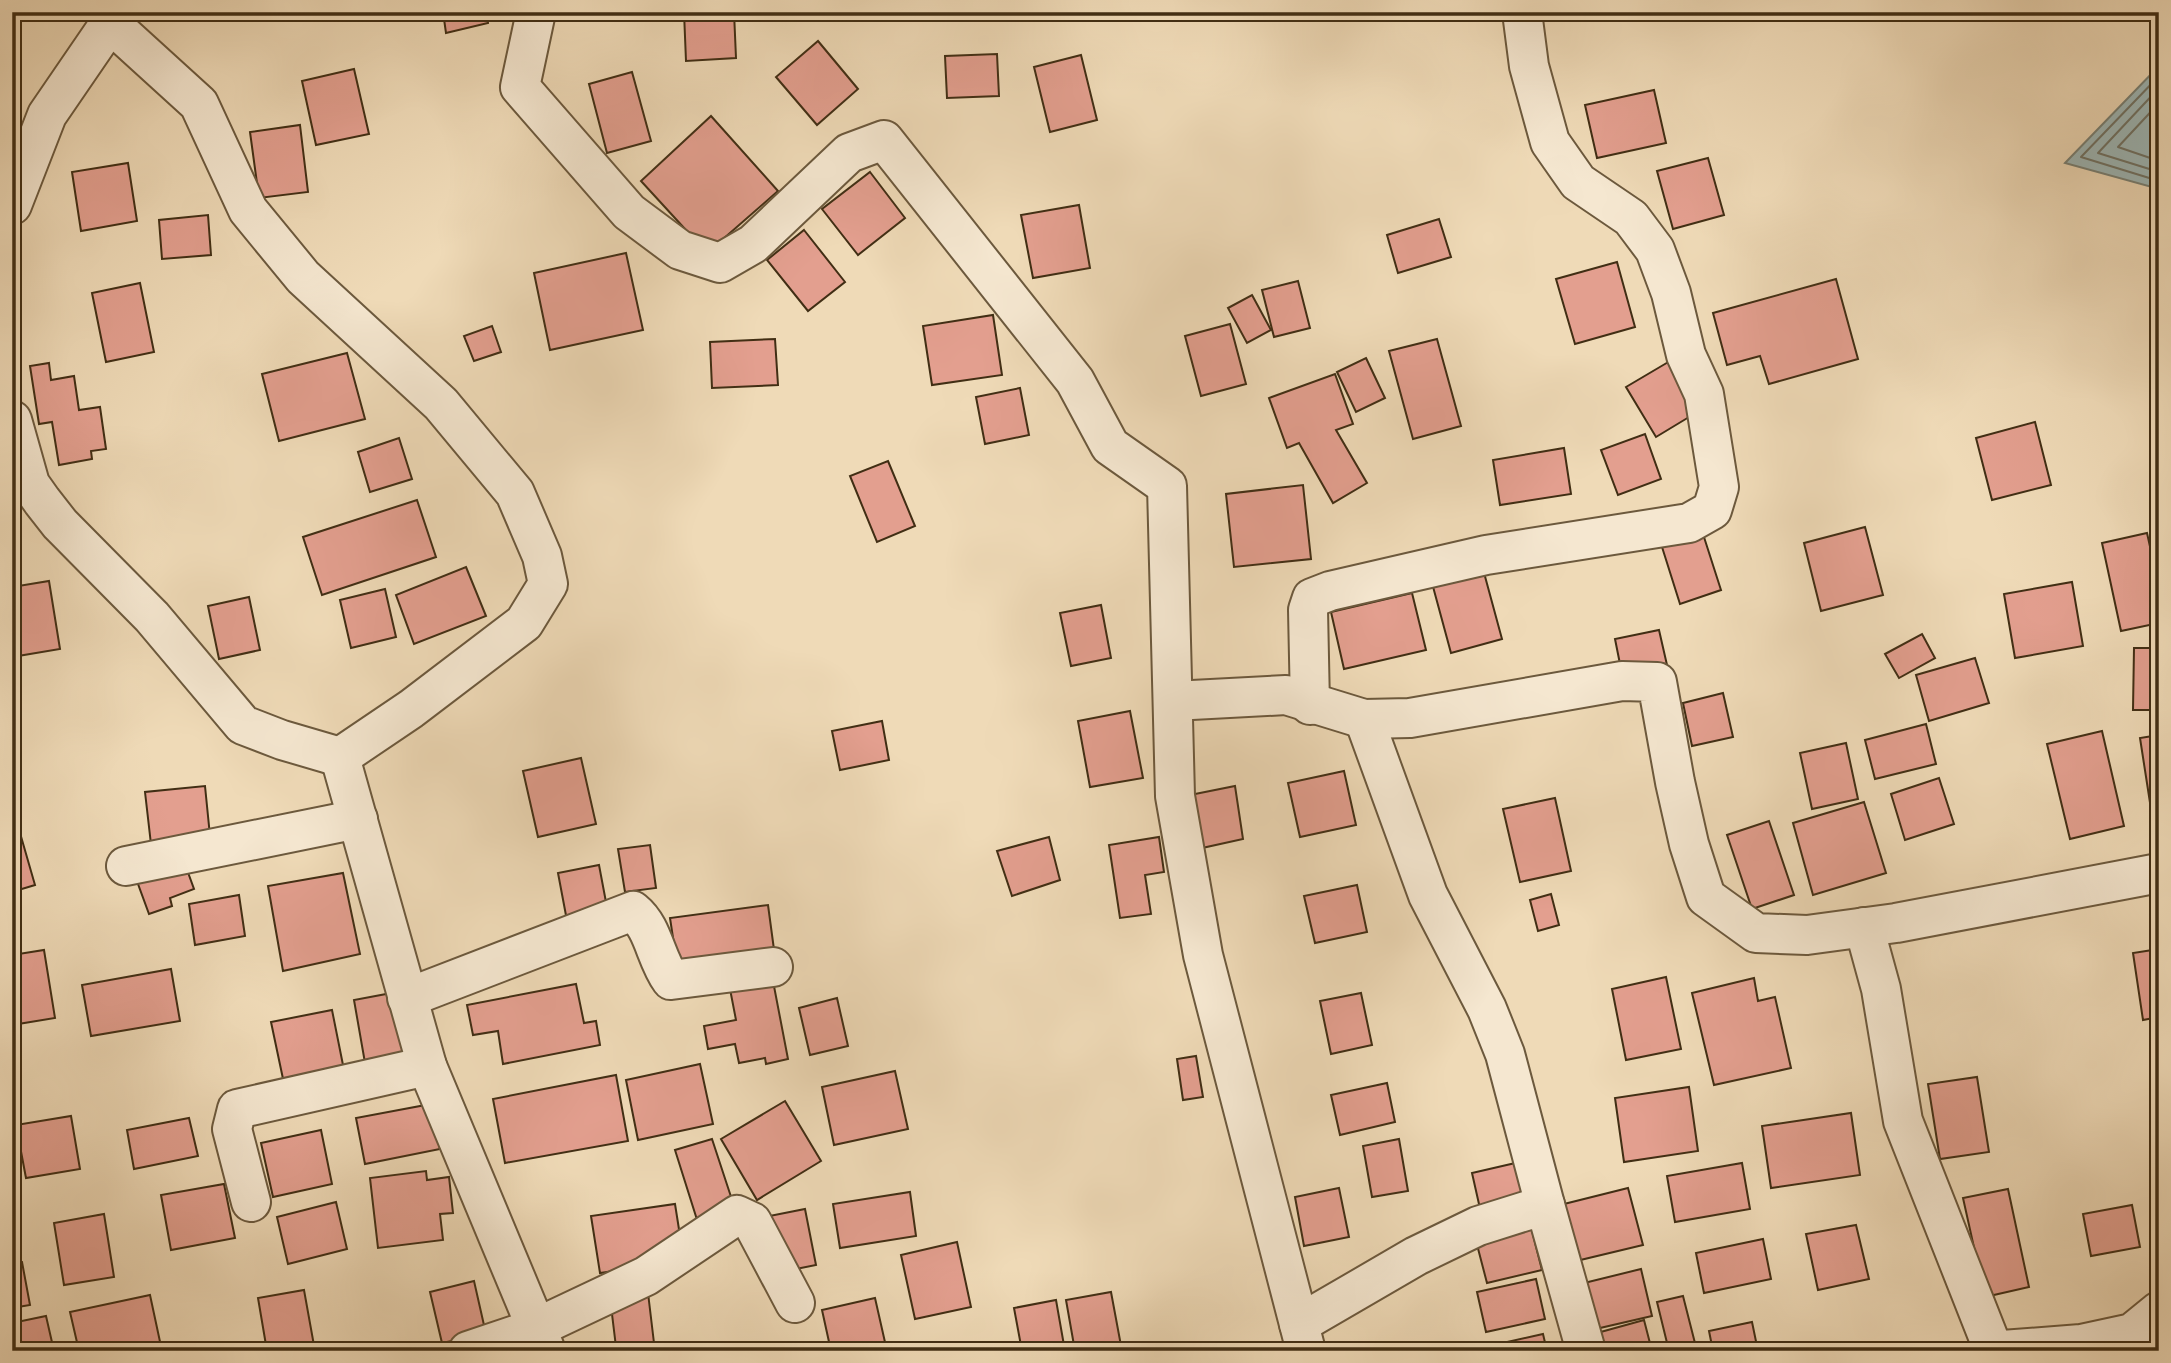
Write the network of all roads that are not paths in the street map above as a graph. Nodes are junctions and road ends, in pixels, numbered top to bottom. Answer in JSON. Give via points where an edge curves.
{"nodes":[{"id":1,"x":536,"y":12,"type":"edge"},
{"id":2,"x":1522,"y":12,"type":"edge"},
{"id":3,"x":110,"y":18,"type":"edge"},
{"id":4,"x":12,"y":205,"type":"edge"},
{"id":5,"x":12,"y":421,"type":"edge"},
{"id":6,"x":1172,"y":701,"type":"junction"},
{"id":7,"x":1310,"y":705,"type":"junction"},
{"id":8,"x":1364,"y":719,"type":"junction"},
{"id":9,"x":340,"y":757,"type":"junction"},
{"id":10,"x":358,"y":819,"type":"junction"},
{"id":11,"x":126,"y":866,"type":"dead end"},
{"id":12,"x":2159,"y":873,"type":"edge"},
{"id":13,"x":1864,"y":927,"type":"junction"},
{"id":14,"x":773,"y":967,"type":"dead end"},
{"id":15,"x":407,"y":998,"type":"junction"},
{"id":16,"x":427,"y":1066,"type":"junction"},
{"id":17,"x":251,"y":1202,"type":"dead end"},
{"id":18,"x":1545,"y":1205,"type":"junction"},
{"id":19,"x":795,"y":1303,"type":"dead end"},
{"id":20,"x":2159,"y":1311,"type":"edge"},
{"id":21,"x":1302,"y":1338,"type":"edge"},
{"id":22,"x":540,"y":1339,"type":"edge"},
{"id":23,"x":1991,"y":1350,"type":"edge"},
{"id":24,"x":468,"y":1351,"type":"edge"},
{"id":25,"x":1586,"y":1351,"type":"edge"}],
"edges":[{"from":1,"to":6,"type":"street","via":[[520,87],[629,212],[680,250],[720,263],[753,244],[849,153],[884,140],[1075,381],[1110,446],[1167,486]]},
{"from":2,"to":7,"type":"street","via":[[1529,66],[1550,142],[1578,182],[1631,218],[1655,250],[1686,355],[1704,394],[1719,487],[1712,510],[1689,523],[1486,555],[1312,598],[1308,610]]},
{"from":3,"to":4,"type":"street","via":[[47,115]]},
{"from":3,"to":9,"type":"street","via":[[199,104],[248,210],[303,276],[440,404],[515,493],[542,556],[548,584],[524,623]]},
{"from":5,"to":9,"type":"street","via":[[30,484],[42,501],[152,617],[243,725]]},
{"from":6,"to":7,"type":"street","via":[[1286,695]]},
{"from":6,"to":21,"type":"street","via":[[1175,796],[1203,956]]},
{"from":7,"to":8,"type":"street"},
{"from":8,"to":13,"type":"street","via":[[1410,718],[1622,681],[1657,682],[1689,844],[1706,897],[1756,933],[1807,935]]},
{"from":8,"to":18,"type":"street","via":[[1428,895],[1505,1054]]},
{"from":9,"to":10,"type":"street"},
{"from":10,"to":11,"type":"street"},
{"from":10,"to":15,"type":"street"},
{"from":12,"to":13,"type":"street"},
{"from":13,"to":23,"type":"street","via":[[1881,989],[1903,1121]]},
{"from":14,"to":15,"type":"street","via":[[671,980],[643,919],[633,911]]},
{"from":15,"to":16,"type":"street"},
{"from":16,"to":17,"type":"street","via":[[237,1109],[232,1129]]},
{"from":16,"to":22,"type":"street"},
{"from":18,"to":21,"type":"street","via":[[1478,1226],[1428,1250]]},
{"from":18,"to":25,"type":"street"},
{"from":19,"to":22,"type":"street","via":[[752,1222],[737,1215]]},
{"from":20,"to":23,"type":"street","via":[[2132,1333],[2081,1344]]},
{"from":22,"to":24,"type":"street"}]}
